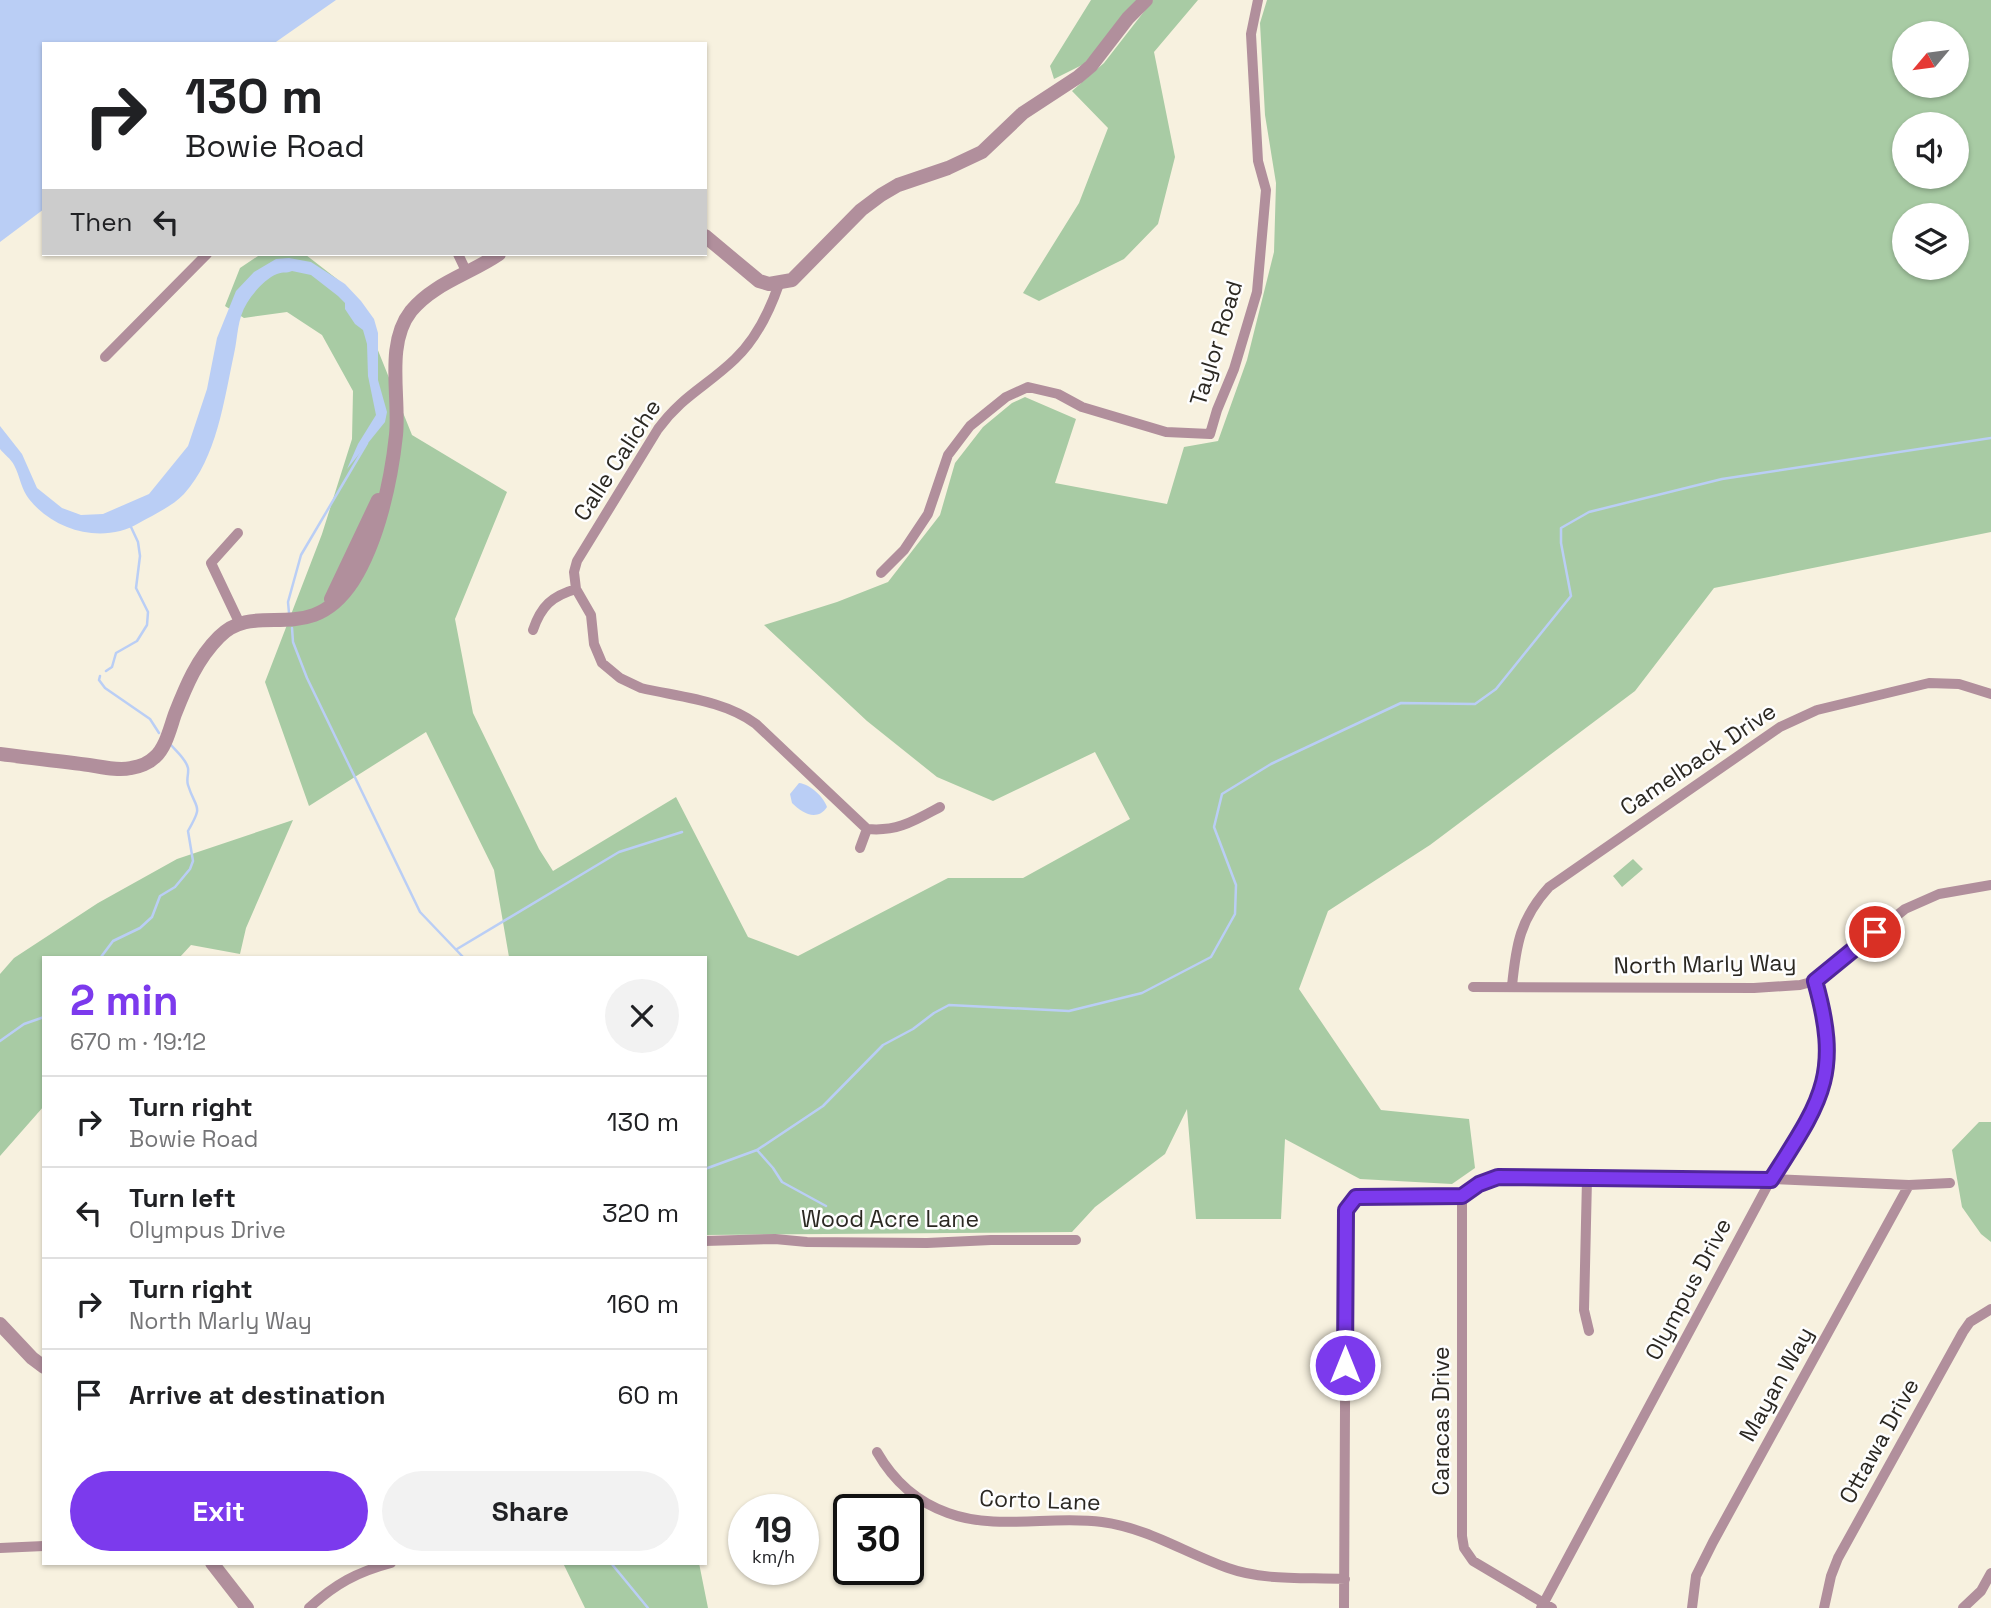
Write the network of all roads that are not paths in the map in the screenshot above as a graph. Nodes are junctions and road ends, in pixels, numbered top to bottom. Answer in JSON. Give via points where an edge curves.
{"nodes":[{"id":1,"x":1146,"y":0,"type":"edge"},
{"id":2,"x":1258,"y":0,"type":"edge"},
{"id":3,"x":707,"y":238,"type":"edge"},
{"id":4,"x":205,"y":256,"type":"edge"},
{"id":5,"x":459,"y":256,"type":"edge"},
{"id":6,"x":495,"y":256,"type":"edge"},
{"id":7,"x":467,"y":272,"type":"junction"},
{"id":8,"x":779,"y":284,"type":"junction"},
{"id":9,"x":105,"y":357,"type":"dead end"},
{"id":10,"x":238,"y":534,"type":"dead end"},
{"id":11,"x":881,"y":573,"type":"dead end"},
{"id":12,"x":576,"y":589,"type":"junction"},
{"id":13,"x":240,"y":624,"type":"junction"},
{"id":14,"x":533,"y":631,"type":"dead end"},
{"id":15,"x":1991,"y":694,"type":"edge"},
{"id":16,"x":0,"y":754,"type":"edge"},
{"id":17,"x":940,"y":807,"type":"dead end"},
{"id":18,"x":867,"y":829,"type":"junction"},
{"id":19,"x":860,"y":848,"type":"dead end"},
{"id":20,"x":1991,"y":885,"type":"edge"},
{"id":21,"x":1815,"y":981,"type":"junction"},
{"id":22,"x":1512,"y":986,"type":"junction"},
{"id":23,"x":1474,"y":987,"type":"dead end"},
{"id":24,"x":1587,"y":1179,"type":"junction"},
{"id":25,"x":1771,"y":1180,"type":"junction"},
{"id":26,"x":1950,"y":1183,"type":"dead end"},
{"id":27,"x":1909,"y":1185,"type":"junction"},
{"id":28,"x":1462,"y":1196,"type":"junction"},
{"id":29,"x":1076,"y":1240,"type":"dead end"},
{"id":30,"x":707,"y":1241,"type":"edge"},
{"id":31,"x":1991,"y":1309,"type":"edge"},
{"id":32,"x":0,"y":1324,"type":"edge"},
{"id":33,"x":1589,"y":1331,"type":"dead end"},
{"id":34,"x":42,"y":1366,"type":"edge"},
{"id":35,"x":877,"y":1452,"type":"dead end"},
{"id":36,"x":42,"y":1546,"type":"edge"},
{"id":37,"x":0,"y":1548,"type":"edge"},
{"id":38,"x":214,"y":1565,"type":"edge"},
{"id":39,"x":383,"y":1565,"type":"edge"},
{"id":40,"x":1991,"y":1573,"type":"edge"},
{"id":41,"x":1345,"y":1579,"type":"junction"},
{"id":42,"x":1546,"y":1607,"type":"edge"},
{"id":43,"x":247,"y":1608,"type":"edge"},
{"id":44,"x":309,"y":1608,"type":"edge"},
{"id":45,"x":1345,"y":1608,"type":"edge"},
{"id":46,"x":1692,"y":1608,"type":"edge"},
{"id":47,"x":1824,"y":1608,"type":"edge"},
{"id":48,"x":1963,"y":1608,"type":"edge"}],
"edges":[{"from":1,"to":8,"type":"street","via":[[1091,66],[1023,113],[982,152],[881,195],[846,224],[799,275]]},
{"from":2,"to":11,"type":"street","name":"Taylor Road","via":[[1251,34],[1258,162],[1266,190],[1257,292],[1210,434],[1166,432],[1028,387],[1006,397],[970,426],[948,454],[929,514]]},
{"from":3,"to":8,"type":"street","via":[[750,275]]},
{"from":4,"to":9,"type":"street"},
{"from":5,"to":7,"type":"street"},
{"from":6,"to":7,"type":"street"},
{"from":7,"to":13,"type":"street","via":[[437,287],[408,314],[397,354],[396,435],[387,480],[327,608],[298,620]]},
{"from":8,"to":12,"type":"street","name":"Calle Caliche","via":[[744,350],[690,393],[658,429],[577,561]]},
{"from":10,"to":13,"type":"street","via":[[211,563]]},
{"from":12,"to":14,"type":"street","via":[[546,604]]},
{"from":12,"to":18,"type":"street","via":[[591,615],[594,644],[608,670],[641,688],[743,714]]},
{"from":13,"to":16,"type":"street","via":[[220,635],[197,664],[161,750],[144,764],[124,769]]},
{"from":15,"to":22,"type":"street","name":"Camelback Drive","via":[[1952,683],[1929,683],[1817,710],[1780,727],[1549,887],[1522,928]]},
{"from":17,"to":18,"type":"street","via":[[886,831]]},
{"from":18,"to":19,"type":"street"},
{"from":20,"to":21,"type":"street","name":"North Marly Way","via":[[1939,894],[1905,909]]},
{"from":21,"to":22,"type":"street","name":"North Marly Way","via":[[1754,988]]},
{"from":21,"to":25,"type":"street","name":"Olympus Drive","via":[[1829,1054],[1823,1089]]},
{"from":22,"to":23,"type":"street","name":"North Marly Way"},
{"from":24,"to":25,"type":"street"},
{"from":24,"to":28,"type":"street","via":[[1498,1177]]},
{"from":24,"to":33,"type":"street","via":[[1584,1310]]},
{"from":25,"to":27,"type":"street"},
{"from":25,"to":42,"type":"street","name":"Olympus Drive"},
{"from":26,"to":27,"type":"street"},
{"from":27,"to":46,"type":"street","name":"Mayan Way","via":[[1713,1542],[1696,1576]]},
{"from":28,"to":41,"type":"street","via":[[1356,1197],[1346,1210]]},
{"from":28,"to":42,"type":"street","name":"Caracas Drive","via":[[1464,1548],[1473,1561]]},
{"from":29,"to":30,"type":"street","name":"Wood Acre Lane"},
{"from":31,"to":47,"type":"street","name":"Ottawa Drive","via":[[1963,1332],[1838,1559]]},
{"from":32,"to":34,"type":"street"},
{"from":35,"to":41,"type":"street","name":"Corto Lane","via":[[911,1493],[949,1514],[985,1520],[1101,1522],[1155,1536],[1240,1572]]},
{"from":36,"to":37,"type":"street"},
{"from":38,"to":43,"type":"street"},
{"from":39,"to":44,"type":"street","via":[[348,1578]]},
{"from":40,"to":48,"type":"street"},
{"from":41,"to":45,"type":"street"}]}
